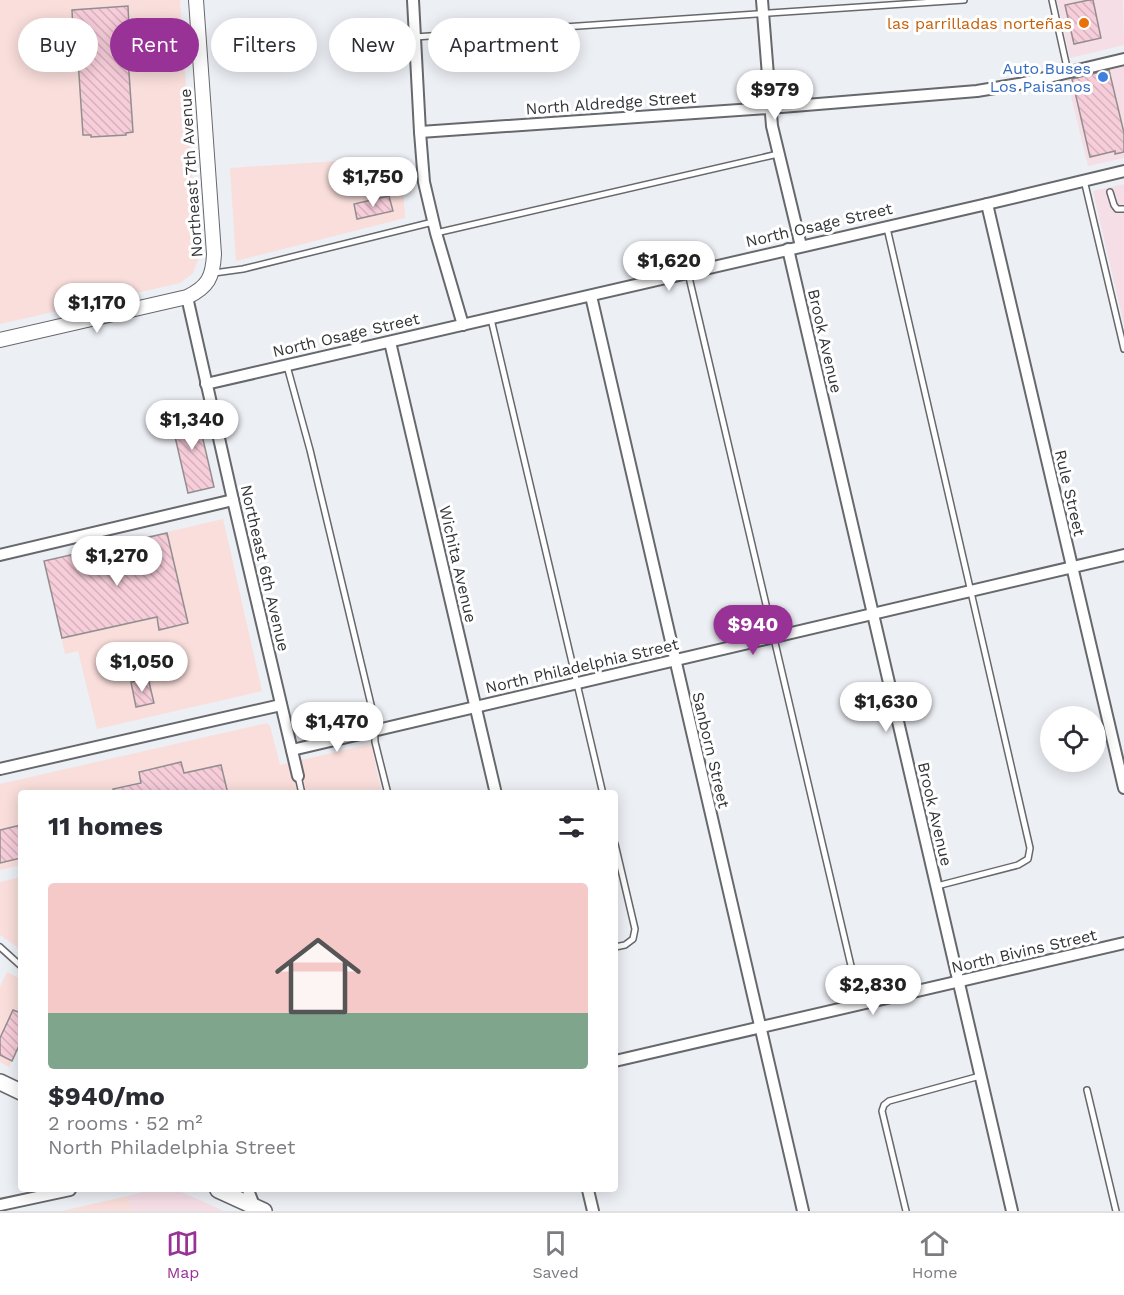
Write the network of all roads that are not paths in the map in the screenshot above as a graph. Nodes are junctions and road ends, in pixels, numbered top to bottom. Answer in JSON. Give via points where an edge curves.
{"nodes":[{"id":1,"x":196,"y":0,"type":"edge"},
{"id":2,"x":413,"y":0,"type":"edge"},
{"id":3,"x":762,"y":0,"type":"edge"},
{"id":4,"x":964,"y":0,"type":"edge"},
{"id":5,"x":1052,"y":0,"type":"edge"},
{"id":6,"x":763,"y":15,"type":"junction"},
{"id":7,"x":414,"y":18,"type":"edge"},
{"id":8,"x":416,"y":38,"type":"edge"},
{"id":9,"x":416,"y":57,"type":"edge"},
{"id":10,"x":1124,"y":59,"type":"edge"},
{"id":11,"x":1068,"y":72,"type":"junction"},
{"id":12,"x":769,"y":108,"type":"junction"},
{"id":13,"x":420,"y":132,"type":"junction"},
{"id":14,"x":778,"y":154,"type":"junction"},
{"id":15,"x":1124,"y":171,"type":"edge"},
{"id":16,"x":1084,"y":180,"type":"junction"},
{"id":17,"x":1110,"y":192,"type":"dead end"},
{"id":18,"x":987,"y":204,"type":"junction"},
{"id":19,"x":1124,"y":209,"type":"edge"},
{"id":20,"x":887,"y":226,"type":"junction"},
{"id":21,"x":434,"y":227,"type":"junction"},
{"id":22,"x":801,"y":246,"type":"junction"},
{"id":23,"x":788,"y":249,"type":"junction"},
{"id":24,"x":212,"y":273,"type":"junction"},
{"id":25,"x":688,"y":273,"type":"junction"},
{"id":26,"x":591,"y":296,"type":"junction"},
{"id":27,"x":187,"y":297,"type":"junction"},
{"id":28,"x":491,"y":319,"type":"junction"},
{"id":29,"x":463,"y":325,"type":"junction"},
{"id":30,"x":0,"y":340,"type":"edge"},
{"id":31,"x":390,"y":342,"type":"junction"},
{"id":32,"x":1124,"y":350,"type":"edge"},
{"id":33,"x":287,"y":366,"type":"junction"},
{"id":34,"x":206,"y":384,"type":"junction"},
{"id":35,"x":233,"y":500,"type":"junction"},
{"id":36,"x":0,"y":555,"type":"edge"},
{"id":37,"x":1124,"y":555,"type":"edge"},
{"id":38,"x":1072,"y":568,"type":"junction"},
{"id":39,"x":972,"y":591,"type":"junction"},
{"id":40,"x":873,"y":614,"type":"junction"},
{"id":41,"x":774,"y":637,"type":"junction"},
{"id":42,"x":675,"y":660,"type":"junction"},
{"id":43,"x":577,"y":683,"type":"junction"},
{"id":44,"x":281,"y":705,"type":"junction"},
{"id":45,"x":476,"y":706,"type":"junction"},
{"id":46,"x":375,"y":729,"type":"junction"},
{"id":47,"x":292,"y":750,"type":"junction"},
{"id":48,"x":0,"y":769,"type":"edge"},
{"id":49,"x":298,"y":776,"type":"joint"},
{"id":50,"x":1124,"y":788,"type":"edge"},
{"id":51,"x":301,"y":790,"type":"edge"},
{"id":52,"x":387,"y":790,"type":"edge"},
{"id":53,"x":495,"y":790,"type":"edge"},
{"id":54,"x":602,"y":790,"type":"edge"},
{"id":55,"x":618,"y":857,"type":"edge"},
{"id":56,"x":937,"y":886,"type":"junction"},
{"id":57,"x":1124,"y":943,"type":"edge"},
{"id":58,"x":618,"y":946,"type":"edge"},
{"id":59,"x":0,"y":947,"type":"edge"},
{"id":60,"x":18,"y":963,"type":"edge"},
{"id":61,"x":958,"y":981,"type":"junction"},
{"id":62,"x":860,"y":1005,"type":"junction"},
{"id":63,"x":760,"y":1028,"type":"junction"},
{"id":64,"x":618,"y":1060,"type":"edge"},
{"id":65,"x":980,"y":1076,"type":"junction"},
{"id":66,"x":0,"y":1082,"type":"edge"},
{"id":67,"x":1087,"y":1090,"type":"dead end"},
{"id":68,"x":18,"y":1091,"type":"edge"},
{"id":69,"x":61,"y":1192,"type":"edge"},
{"id":70,"x":222,"y":1192,"type":"edge"},
{"id":71,"x":249,"y":1192,"type":"edge"},
{"id":72,"x":588,"y":1192,"type":"edge"},
{"id":73,"x":0,"y":1205,"type":"edge"},
{"id":74,"x":258,"y":1209,"type":"edge"},
{"id":75,"x":593,"y":1211,"type":"edge"},
{"id":76,"x":803,"y":1211,"type":"edge"},
{"id":77,"x":906,"y":1211,"type":"edge"},
{"id":78,"x":1012,"y":1211,"type":"edge"},
{"id":79,"x":1116,"y":1211,"type":"edge"}],
"edges":[{"from":1,"to":24,"type":"street","name":"Northeast 7th Avenue","via":[[214,254]]},
{"from":2,"to":7,"type":"street"},
{"from":3,"to":6,"type":"street"},
{"from":4,"to":6,"type":"lane"},
{"from":5,"to":11,"type":"lane"},
{"from":6,"to":8,"type":"lane"},
{"from":6,"to":12,"type":"street"},
{"from":9,"to":13,"type":"street"},
{"from":10,"to":11,"type":"street","name":"North Aldredge Street"},
{"from":11,"to":12,"type":"street","name":"North Aldredge Street","via":[[977,91]]},
{"from":12,"to":13,"type":"street","name":"North Aldredge Street"},
{"from":12,"to":14,"type":"street"},
{"from":13,"to":21,"type":"street","via":[[424,182]]},
{"from":14,"to":21,"type":"lane"},
{"from":14,"to":22,"type":"street"},
{"from":15,"to":16,"type":"street","name":"North Osage Street"},
{"from":16,"to":18,"type":"street","name":"North Osage Street"},
{"from":16,"to":32,"type":"lane"},
{"from":17,"to":19,"type":"lane","via":[[1114,206]]},
{"from":18,"to":20,"type":"street","name":"North Osage Street"},
{"from":18,"to":38,"type":"street","name":"Rule Street"},
{"from":20,"to":22,"type":"street","name":"North Osage Street"},
{"from":20,"to":39,"type":"lane"},
{"from":21,"to":24,"type":"lane"},
{"from":21,"to":29,"type":"street"},
{"from":22,"to":23,"type":"street","name":"North Osage Street"},
{"from":23,"to":25,"type":"street","name":"North Osage Street"},
{"from":23,"to":40,"type":"street","name":"Brook Avenue"},
{"from":24,"to":27,"type":"street","name":"Northeast 7th Avenue","via":[[204,286]]},
{"from":25,"to":26,"type":"street","name":"North Osage Street"},
{"from":25,"to":41,"type":"lane"},
{"from":26,"to":28,"type":"street","name":"North Osage Street"},
{"from":26,"to":42,"type":"street","name":"Sanborn Street"},
{"from":27,"to":30,"type":"street"},
{"from":27,"to":34,"type":"street","name":"Northeast 6th Avenue"},
{"from":28,"to":29,"type":"street","name":"North Osage Street"},
{"from":28,"to":43,"type":"lane"},
{"from":29,"to":31,"type":"street","name":"North Osage Street"},
{"from":31,"to":33,"type":"street","name":"North Osage Street"},
{"from":31,"to":45,"type":"street","name":"Wichita Avenue"},
{"from":33,"to":34,"type":"street","name":"North Osage Street"},
{"from":33,"to":46,"type":"lane"},
{"from":34,"to":35,"type":"street","name":"Northeast 6th Avenue"},
{"from":35,"to":36,"type":"street"},
{"from":35,"to":44,"type":"street","name":"Northeast 6th Avenue"},
{"from":37,"to":38,"type":"street","name":"North Philadelphia Street"},
{"from":38,"to":39,"type":"street","name":"North Philadelphia Street"},
{"from":38,"to":50,"type":"street","name":"Rule Street"},
{"from":39,"to":40,"type":"street","name":"North Philadelphia Street"},
{"from":39,"to":56,"type":"lane","via":[[1030,848],[1028,859],[1018,864]]},
{"from":40,"to":41,"type":"street","name":"North Philadelphia Street"},
{"from":40,"to":56,"type":"street","name":"Brook Avenue"},
{"from":41,"to":42,"type":"street","name":"North Philadelphia Street"},
{"from":41,"to":62,"type":"lane"},
{"from":42,"to":43,"type":"street","name":"North Philadelphia Street"},
{"from":42,"to":63,"type":"street","name":"Sanborn Street"},
{"from":43,"to":45,"type":"street","name":"North Philadelphia Street"},
{"from":43,"to":54,"type":"lane"},
{"from":44,"to":47,"type":"street","name":"Northeast 6th Avenue"},
{"from":44,"to":48,"type":"street"},
{"from":45,"to":46,"type":"street","name":"North Philadelphia Street"},
{"from":45,"to":53,"type":"street","name":"Wichita Avenue"},
{"from":46,"to":47,"type":"street","name":"North Philadelphia Street"},
{"from":46,"to":52,"type":"lane"},
{"from":47,"to":49,"type":"street","name":"Northeast 6th Avenue"},
{"from":49,"to":51,"type":"lane"},
{"from":55,"to":58,"type":"lane","via":[[635,929],[633,939]]},
{"from":56,"to":61,"type":"street","name":"Brook Avenue"},
{"from":57,"to":61,"type":"street","name":"North Bivins Street"},
{"from":59,"to":60,"type":"lane"},
{"from":61,"to":62,"type":"street","name":"North Bivins Street"},
{"from":61,"to":65,"type":"street","name":"Brook Avenue"},
{"from":62,"to":63,"type":"street","name":"North Bivins Street"},
{"from":63,"to":64,"type":"street","name":"North Bivins Street"},
{"from":63,"to":76,"type":"street","name":"Sanborn Street"},
{"from":65,"to":77,"type":"lane","via":[[884,1105],[882,1111]]},
{"from":65,"to":78,"type":"street","name":"Brook Avenue"},
{"from":66,"to":68,"type":"main road"},
{"from":67,"to":79,"type":"lane"},
{"from":69,"to":73,"type":"street"},
{"from":70,"to":74,"type":"main road"},
{"from":71,"to":74,"type":"street"},
{"from":72,"to":75,"type":"street"}]}
